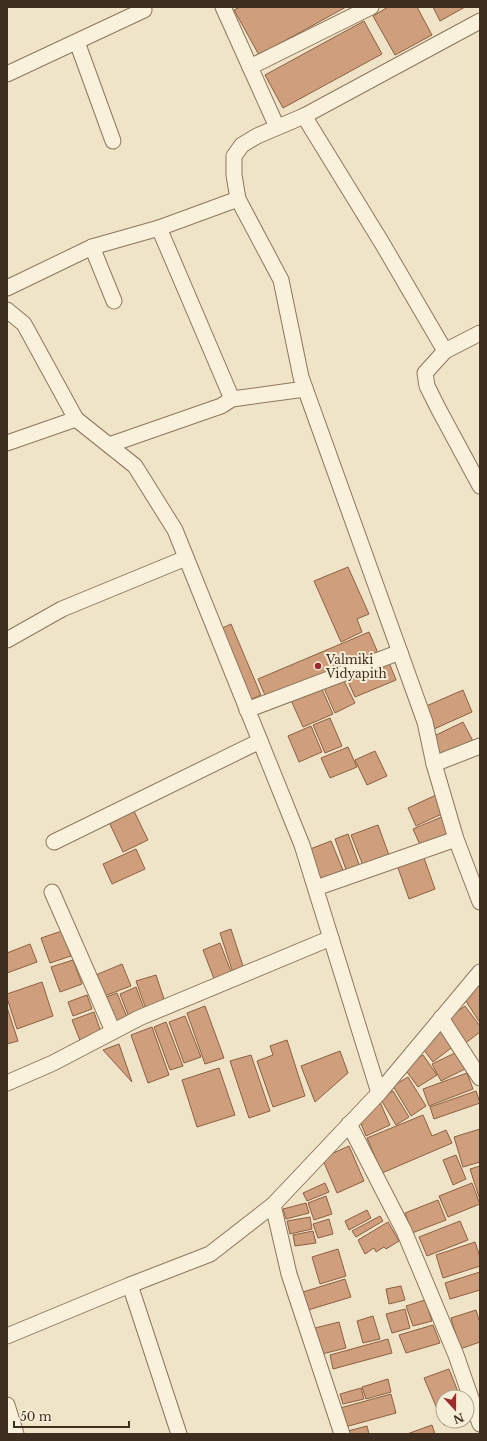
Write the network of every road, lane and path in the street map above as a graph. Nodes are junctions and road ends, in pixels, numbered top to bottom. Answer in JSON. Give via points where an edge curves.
{"nodes":[{"id":1,"x":223,"y":7,"type":"edge"},
{"id":2,"x":371,"y":7,"type":"edge"},
{"id":3,"x":144,"y":10,"type":"dead end"},
{"id":4,"x":480,"y":21,"type":"edge"},
{"id":5,"x":76,"y":42,"type":"junction"},
{"id":6,"x":250,"y":67,"type":"junction"},
{"id":7,"x":7,"y":74,"type":"edge"},
{"id":8,"x":304,"y":116,"type":"junction"},
{"id":9,"x":277,"y":127,"type":"junction"},
{"id":10,"x":113,"y":141,"type":"dead end"},
{"id":11,"x":238,"y":200,"type":"junction"},
{"id":12,"x":159,"y":228,"type":"junction"},
{"id":13,"x":92,"y":247,"type":"junction"},
{"id":14,"x":7,"y":288,"type":"edge"},
{"id":15,"x":114,"y":301,"type":"dead end"},
{"id":16,"x":7,"y":310,"type":"edge"},
{"id":17,"x":480,"y":333,"type":"edge"},
{"id":18,"x":445,"y":351,"type":"junction"},
{"id":19,"x":305,"y":389,"type":"junction"},
{"id":20,"x":232,"y":399,"type":"junction"},
{"id":21,"x":76,"y":418,"type":"junction"},
{"id":22,"x":7,"y":443,"type":"edge"},
{"id":23,"x":109,"y":445,"type":"junction"},
{"id":24,"x":475,"y":464,"type":"edge"},
{"id":25,"x":480,"y":486,"type":"edge"},
{"id":26,"x":186,"y":558,"type":"junction"},
{"id":27,"x":8,"y":638,"type":"edge"},
{"id":28,"x":400,"y":652,"type":"junction"},
{"id":29,"x":247,"y":710,"type":"junction"},
{"id":30,"x":260,"y":741,"type":"junction"},
{"id":31,"x":480,"y":746,"type":"edge"},
{"id":32,"x":434,"y":764,"type":"junction"},
{"id":33,"x":456,"y":839,"type":"junction"},
{"id":34,"x":54,"y":842,"type":"dead end"},
{"id":35,"x":316,"y":888,"type":"junction"},
{"id":36,"x":52,"y":892,"type":"dead end"},
{"id":37,"x":480,"y":902,"type":"edge"},
{"id":38,"x":331,"y":938,"type":"junction"},
{"id":39,"x":480,"y":972,"type":"edge"},
{"id":40,"x":441,"y":1018,"type":"junction"},
{"id":41,"x":113,"y":1031,"type":"junction"},
{"id":42,"x":480,"y":1078,"type":"edge"},
{"id":43,"x":7,"y":1083,"type":"edge"},
{"id":44,"x":379,"y":1093,"type":"junction"},
{"id":45,"x":349,"y":1124,"type":"junction"},
{"id":46,"x":273,"y":1205,"type":"junction"},
{"id":47,"x":130,"y":1285,"type":"junction"},
{"id":48,"x":7,"y":1336,"type":"edge"},
{"id":49,"x":7,"y":1405,"type":"edge"},
{"id":50,"x":480,"y":1424,"type":"edge"},
{"id":51,"x":16,"y":1434,"type":"edge"},
{"id":52,"x":179,"y":1434,"type":"edge"},
{"id":53,"x":342,"y":1434,"type":"edge"}],
"edges":[{"from":1,"to":6,"type":"street"},
{"from":2,"to":6,"type":"street"},
{"from":3,"to":5,"type":"street"},
{"from":4,"to":8,"type":"street"},
{"from":5,"to":7,"type":"street"},
{"from":5,"to":10,"type":"street"},
{"from":6,"to":9,"type":"street"},
{"from":8,"to":9,"type":"street"},
{"from":8,"to":18,"type":"street"},
{"from":9,"to":11,"type":"street","via":[[242,145],[234,156]]},
{"from":11,"to":12,"type":"street"},
{"from":11,"to":19,"type":"street","via":[[281,280]]},
{"from":12,"to":13,"type":"street"},
{"from":12,"to":20,"type":"street"},
{"from":13,"to":14,"type":"street"},
{"from":13,"to":15,"type":"street"},
{"from":16,"to":21,"type":"street","via":[[24,324]]},
{"from":17,"to":18,"type":"street"},
{"from":18,"to":24,"type":"street","via":[[425,373],[427,386],[438,408]]},
{"from":19,"to":20,"type":"street"},
{"from":19,"to":28,"type":"street"},
{"from":20,"to":23,"type":"street","via":[[221,406]]},
{"from":21,"to":22,"type":"street"},
{"from":21,"to":23,"type":"street"},
{"from":23,"to":26,"type":"street","via":[[135,466],[175,530]]},
{"from":24,"to":25,"type":"street"},
{"from":26,"to":27,"type":"street","via":[[62,609]]},
{"from":26,"to":29,"type":"street"},
{"from":28,"to":29,"type":"street"},
{"from":28,"to":32,"type":"street","via":[[424,722]]},
{"from":29,"to":30,"type":"street"},
{"from":30,"to":34,"type":"street"},
{"from":30,"to":35,"type":"street"},
{"from":31,"to":32,"type":"street"},
{"from":32,"to":33,"type":"street"},
{"from":33,"to":35,"type":"street"},
{"from":33,"to":37,"type":"street"},
{"from":35,"to":38,"type":"street"},
{"from":36,"to":41,"type":"street"},
{"from":38,"to":41,"type":"street"},
{"from":38,"to":44,"type":"street"},
{"from":39,"to":40,"type":"street"},
{"from":40,"to":42,"type":"street"},
{"from":40,"to":44,"type":"street"},
{"from":41,"to":43,"type":"street","via":[[53,1063]]},
{"from":44,"to":45,"type":"street"},
{"from":45,"to":46,"type":"street"},
{"from":45,"to":50,"type":"street","via":[[404,1231],[456,1355]]},
{"from":46,"to":47,"type":"street","via":[[210,1254]]},
{"from":46,"to":53,"type":"street","via":[[290,1274]]},
{"from":47,"to":48,"type":"street"},
{"from":47,"to":52,"type":"street"},
{"from":49,"to":51,"type":"street"}]}
